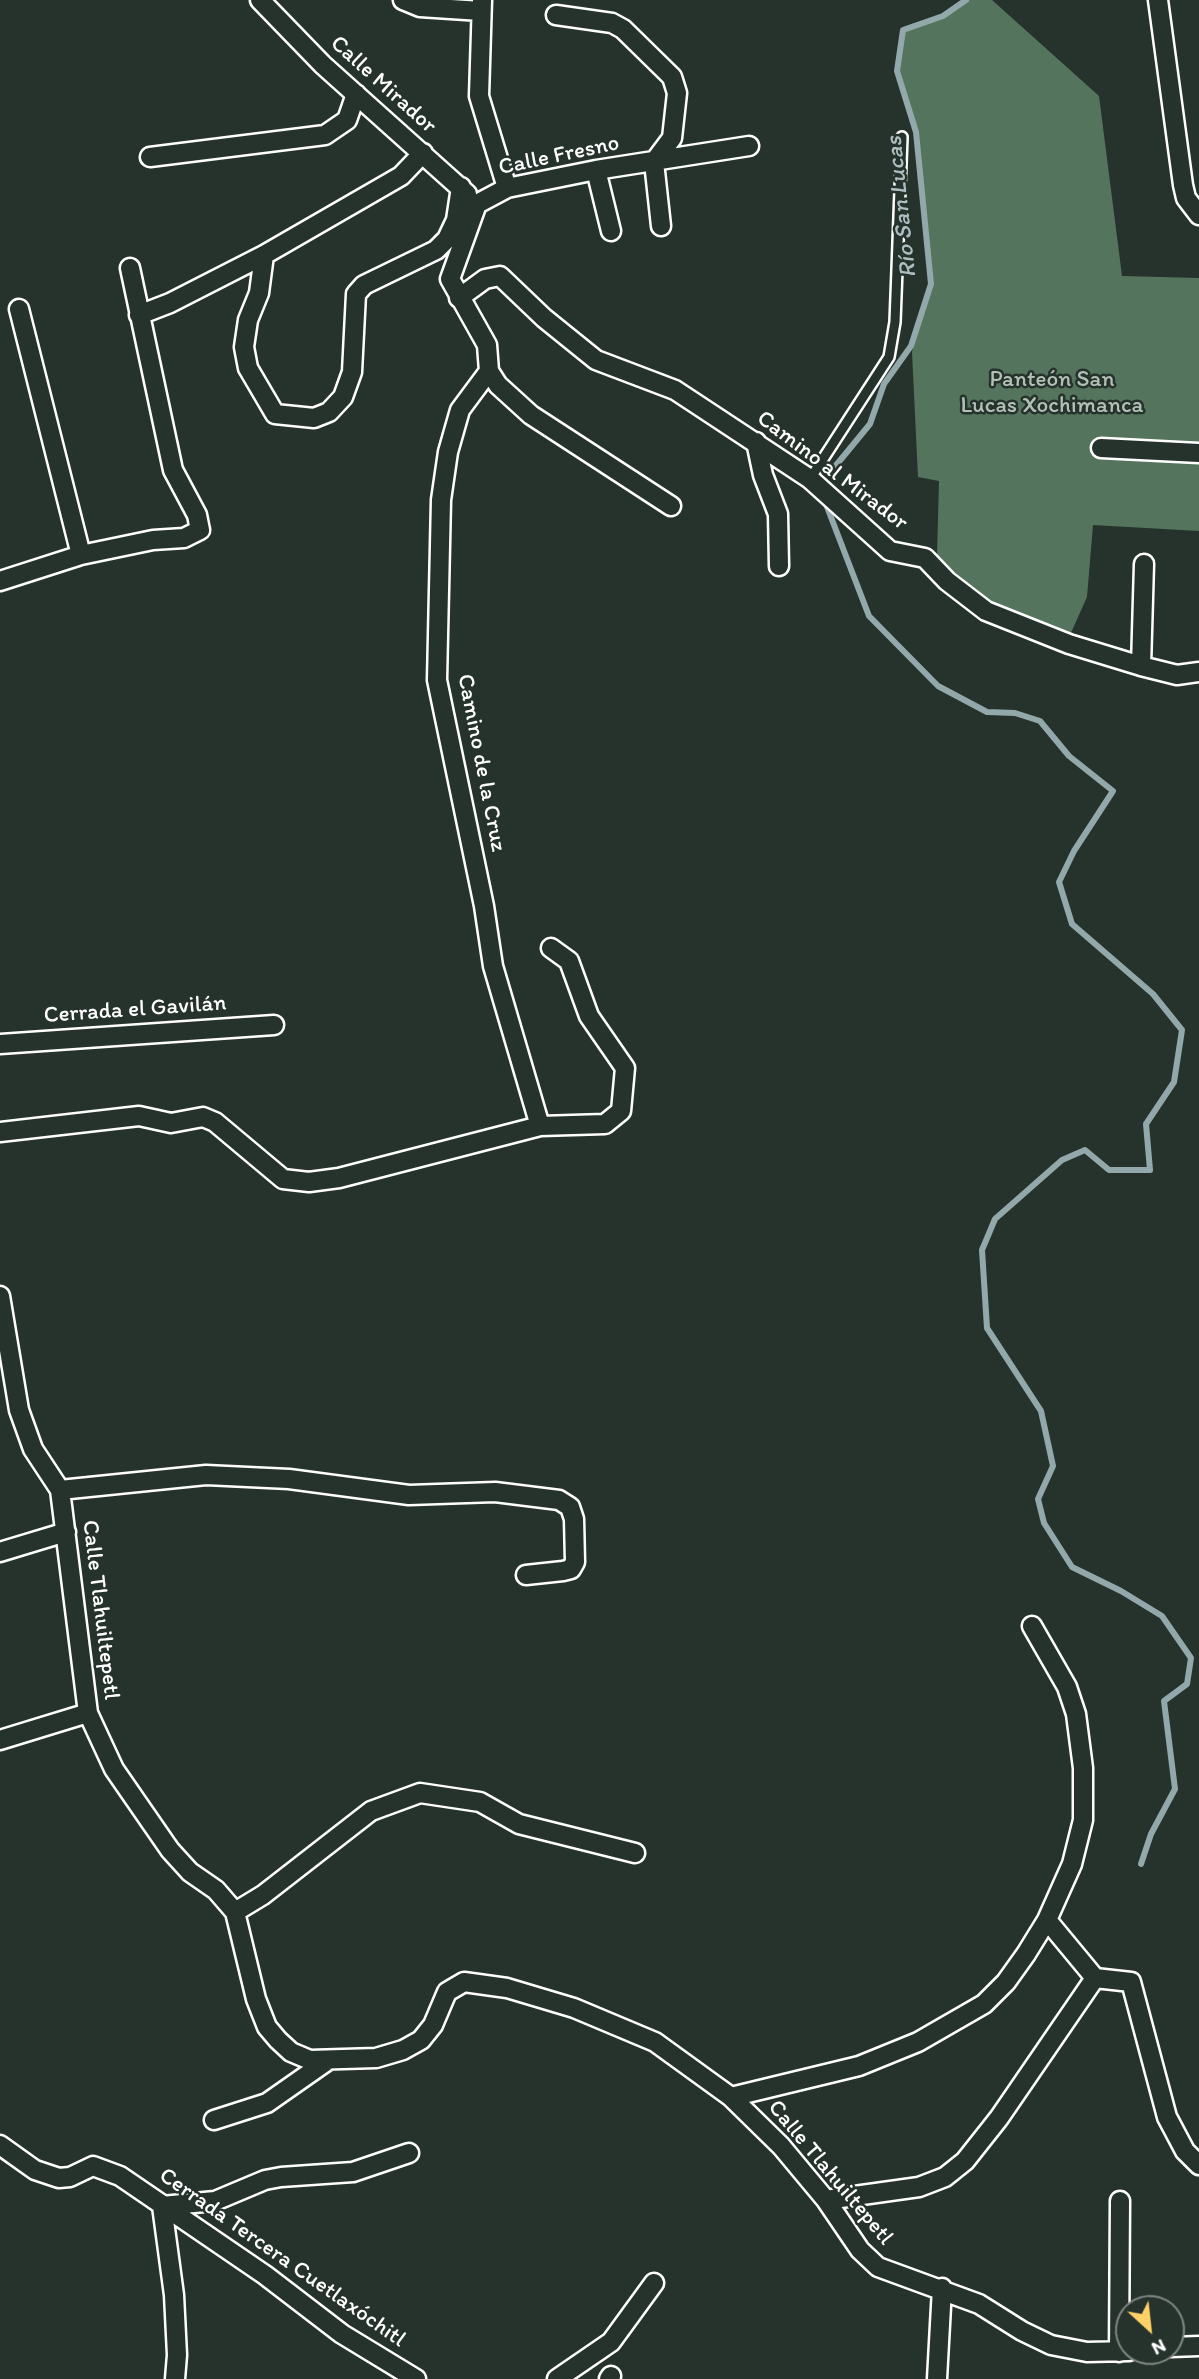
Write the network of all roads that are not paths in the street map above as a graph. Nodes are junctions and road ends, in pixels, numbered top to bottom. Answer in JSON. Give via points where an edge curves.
{"nodes":[{"id":1,"x":260,"y":0,"type":"edge"},
{"id":2,"x":402,"y":0,"type":"edge"},
{"id":3,"x":1158,"y":0,"type":"edge"},
{"id":4,"x":482,"y":5,"type":"edge"},
{"id":5,"x":556,"y":15,"type":"dead end"},
{"id":6,"x":356,"y":94,"type":"junction"},
{"id":7,"x":902,"y":137,"type":"dead end"},
{"id":8,"x":749,"y":146,"type":"dead end"},
{"id":9,"x":423,"y":153,"type":"junction"},
{"id":10,"x":150,"y":157,"type":"dead end"},
{"id":11,"x":654,"y":162,"type":"junction"},
{"id":12,"x":596,"y":170,"type":"junction"},
{"id":13,"x":461,"y":187,"type":"junction"},
{"id":14,"x":507,"y":188,"type":"junction"},
{"id":15,"x":477,"y":204,"type":"junction"},
{"id":16,"x":1199,"y":215,"type":"edge"},
{"id":17,"x":661,"y":226,"type":"dead end"},
{"id":18,"x":611,"y":231,"type":"dead end"},
{"id":19,"x":264,"y":255,"type":"junction"},
{"id":20,"x":130,"y":268,"type":"dead end"},
{"id":21,"x":459,"y":298,"type":"junction"},
{"id":22,"x":19,"y":309,"type":"dead end"},
{"id":23,"x":139,"y":315,"type":"junction"},
{"id":24,"x":489,"y":370,"type":"junction"},
{"id":25,"x":756,"y":442,"type":"junction"},
{"id":26,"x":1101,"y":448,"type":"dead end"},
{"id":27,"x":1199,"y":453,"type":"edge"},
{"id":28,"x":810,"y":479,"type":"junction"},
{"id":29,"x":671,"y":506,"type":"dead end"},
{"id":30,"x":81,"y":555,"type":"junction"},
{"id":31,"x":1144,"y":564,"type":"dead end"},
{"id":32,"x":779,"y":566,"type":"dead end"},
{"id":33,"x":0,"y":581,"type":"edge"},
{"id":34,"x":1141,"y":666,"type":"junction"},
{"id":35,"x":1199,"y":672,"type":"edge"},
{"id":36,"x":551,"y":948,"type":"dead end"},
{"id":37,"x":274,"y":1025,"type":"dead end"},
{"id":38,"x":0,"y":1044,"type":"edge"},
{"id":39,"x":540,"y":1126,"type":"junction"},
{"id":40,"x":0,"y":1132,"type":"edge"},
{"id":41,"x":0,"y":1296,"type":"edge"},
{"id":42,"x":1,"y":1325,"type":"edge"},
{"id":43,"x":60,"y":1490,"type":"junction"},
{"id":44,"x":66,"y":1531,"type":"junction"},
{"id":45,"x":0,"y":1552,"type":"edge"},
{"id":46,"x":526,"y":1575,"type":"dead end"},
{"id":47,"x":1032,"y":1626,"type":"dead end"},
{"id":48,"x":88,"y":1713,"type":"junction"},
{"id":49,"x":0,"y":1740,"type":"edge"},
{"id":50,"x":635,"y":1853,"type":"dead end"},
{"id":51,"x":235,"y":1912,"type":"junction"},
{"id":52,"x":1047,"y":1920,"type":"junction"},
{"id":53,"x":1095,"y":1978,"type":"junction"},
{"id":54,"x":327,"y":2061,"type":"junction"},
{"id":55,"x":731,"y":2097,"type":"junction"},
{"id":56,"x":214,"y":2120,"type":"dead end"},
{"id":57,"x":1,"y":2149,"type":"edge"},
{"id":58,"x":409,"y":2153,"type":"dead end"},
{"id":59,"x":1199,"y":2165,"type":"edge"},
{"id":60,"x":826,"y":2200,"type":"junction"},
{"id":61,"x":1121,"y":2202,"type":"dead end"},
{"id":62,"x":162,"y":2206,"type":"junction"},
{"id":63,"x":654,"y":2283,"type":"dead end"},
{"id":64,"x":942,"y":2288,"type":"junction"},
{"id":65,"x":1123,"y":2295,"type":"edge"},
{"id":66,"x":1115,"y":2351,"type":"edge"},
{"id":67,"x":175,"y":2379,"type":"edge"},
{"id":68,"x":416,"y":2379,"type":"edge"},
{"id":69,"x":557,"y":2379,"type":"edge"},
{"id":70,"x":937,"y":2379,"type":"edge"}],
"edges":[{"from":1,"to":6,"type":"street","name":"Calle Mirador"},
{"from":2,"to":4,"type":"street","via":[[420,7]]},
{"from":3,"to":16,"type":"street","via":[[1186,198]]},
{"from":4,"to":14,"type":"street","via":[[479,96]]},
{"from":5,"to":11,"type":"street","via":[[612,23],[672,77],[677,93],[672,138]]},
{"from":6,"to":9,"type":"street","name":"Calle Mirador"},
{"from":6,"to":10,"type":"street","via":[[347,120],[324,135]]},
{"from":7,"to":28,"type":"lane","via":[[895,322],[889,357]]},
{"from":8,"to":11,"type":"street","name":"Calle Fresno"},
{"from":9,"to":13,"type":"street","name":"Calle Mirador"},
{"from":9,"to":19,"type":"street","via":[[401,176]]},
{"from":11,"to":12,"type":"street","name":"Calle Fresno"},
{"from":11,"to":17,"type":"street"},
{"from":12,"to":14,"type":"street","name":"Calle Fresno"},
{"from":12,"to":18,"type":"street"},
{"from":13,"to":15,"type":"street","name":"Calle Mirador"},
{"from":13,"to":19,"type":"street","via":[[456,220],[447,239],[436,250],[363,285],[356,294],[352,372],[343,397],[329,412],[314,418],[275,414],[248,368],[244,347]]},
{"from":14,"to":15,"type":"street","name":"Calle Fresno"},
{"from":15,"to":21,"type":"street","name":"Calle Fresno","via":[[450,279]]},
{"from":19,"to":23,"type":"street"},
{"from":20,"to":23,"type":"street"},
{"from":21,"to":24,"type":"street","name":"Calle Fresno","via":[[487,345]]},
{"from":21,"to":25,"type":"street","name":"Camino al Mirador","via":[[485,279],[500,276],[596,360],[675,390]]},
{"from":22,"to":30,"type":"street"},
{"from":23,"to":30,"type":"street","via":[[173,471],[197,515],[200,530],[184,538]]},
{"from":24,"to":29,"type":"street","via":[[498,385],[531,415]]},
{"from":24,"to":39,"type":"street","name":"Camino de la Cruz","via":[[460,410],[448,453],[441,500],[437,680],[493,966]]},
{"from":25,"to":28,"type":"street","name":"Camino al Mirador"},
{"from":25,"to":32,"type":"street","via":[[778,514]]},
{"from":26,"to":27,"type":"street"},
{"from":28,"to":34,"type":"street","name":"Camino al Mirador","via":[[890,551],[925,558],[986,611]]},
{"from":30,"to":33,"type":"street"},
{"from":31,"to":34,"type":"street"},
{"from":34,"to":35,"type":"street","name":"Camino al Mirador","via":[[1177,675]]},
{"from":36,"to":39,"type":"street","via":[[569,961],[589,1016],[625,1068],[621,1111],[614,1120]]},
{"from":37,"to":38,"type":"street","name":"Cerrada el Gavilán"},
{"from":39,"to":40,"type":"street","via":[[309,1182],[283,1179],[203,1117],[171,1123],[139,1116]]},
{"from":41,"to":42,"type":"street","name":"Calle Tlahuiltepetl"},
{"from":42,"to":43,"type":"street","name":"Calle Tlahuiltepetl","via":[[19,1410],[33,1449]]},
{"from":43,"to":44,"type":"street","name":"Calle Tlahuiltepetl"},
{"from":43,"to":46,"type":"street","via":[[206,1475],[289,1479],[409,1495],[495,1492],[559,1500],[570,1507],[574,1519],[575,1562],[562,1572]]},
{"from":44,"to":45,"type":"street"},
{"from":44,"to":48,"type":"street","name":"Calle Tlahuiltepetl"},
{"from":47,"to":52,"type":"street","via":[[1067,1687],[1076,1714],[1083,1768],[1079,1841]]},
{"from":48,"to":49,"type":"street"},
{"from":48,"to":51,"type":"street","name":"Calle Tlahuiltepetl","via":[[114,1769],[145,1817],[190,1872],[216,1889]]},
{"from":50,"to":51,"type":"street","via":[[519,1824],[480,1802],[420,1793],[370,1811]]},
{"from":51,"to":54,"type":"street","name":"Calle Tlahuiltepetl","via":[[256,1999],[268,2027],[291,2052]]},
{"from":52,"to":53,"type":"street"},
{"from":52,"to":55,"type":"street","via":[[1006,1982],[984,2004],[952,2025],[859,2066]]},
{"from":53,"to":59,"type":"street","via":[[1132,1982],[1167,2117],[1185,2151]]},
{"from":53,"to":60,"type":"street","via":[[991,2129],[945,2178],[919,2187]]},
{"from":54,"to":55,"type":"street","name":"Calle Tlahuiltepetl","via":[[376,2058],[403,2050],[421,2040],[433,2025],[447,1992],[464,1982],[488,1984],[574,2008],[655,2042]]},
{"from":54,"to":56,"type":"street","via":[[267,2103]]},
{"from":55,"to":60,"type":"street","name":"Calle Tlahuiltepetl","via":[[781,2146]]},
{"from":57,"to":62,"type":"street","name":"Cerrada Tercera Cuetlaxóchitl","via":[[34,2170],[59,2178],[93,2166],[120,2176]]},
{"from":58,"to":62,"type":"street","via":[[353,2172],[281,2177],[215,2201]]},
{"from":60,"to":64,"type":"street","name":"Calle Tlahuiltepetl","via":[[860,2250],[878,2267]]},
{"from":61,"to":65,"type":"street"},
{"from":62,"to":67,"type":"street","via":[[174,2295]]},
{"from":62,"to":68,"type":"street","name":"Cerrada Tercera Cuetlaxóchitl","via":[[342,2334]]},
{"from":63,"to":69,"type":"street","via":[[611,2342]]},
{"from":64,"to":66,"type":"street","name":"Calle Tlahuiltepetl","via":[[1051,2345]]},
{"from":64,"to":70,"type":"street"}]}
